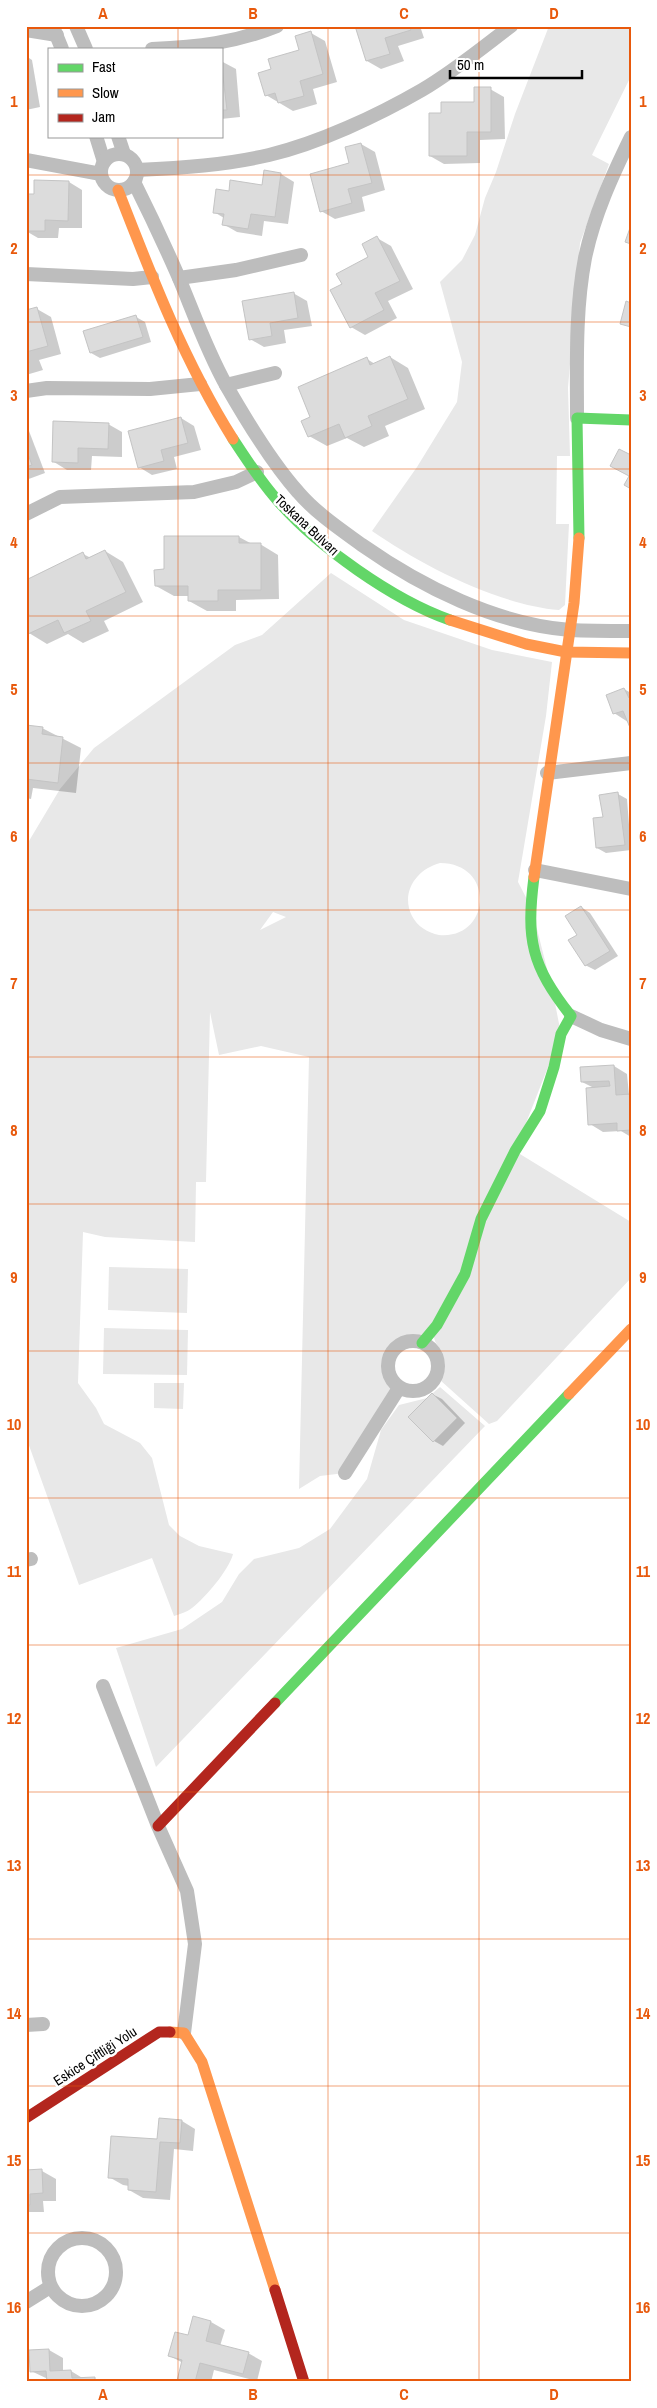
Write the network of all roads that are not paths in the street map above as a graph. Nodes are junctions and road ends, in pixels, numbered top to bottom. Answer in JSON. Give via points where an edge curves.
{"nodes":[{"id":1,"x":76,"y":26,"type":"edge"},
{"id":2,"x":277,"y":26,"type":"edge"},
{"id":3,"x":511,"y":26,"type":"edge"},
{"id":4,"x":26,"y":30,"type":"edge"},
{"id":5,"x":55,"y":31,"type":"edge"},
{"id":6,"x":62,"y":48,"type":"edge"},
{"id":7,"x":86,"y":48,"type":"edge"},
{"id":8,"x":168,"y":48,"type":"edge"},
{"id":9,"x":631,"y":137,"type":"edge"},
{"id":10,"x":96,"y":138,"type":"edge"},
{"id":11,"x":119,"y":138,"type":"edge"},
{"id":12,"x":124,"y":154,"type":"junction"},
{"id":13,"x":26,"y":160,"type":"edge"},
{"id":14,"x":102,"y":168,"type":"junction"},
{"id":15,"x":136,"y":176,"type":"junction"},
{"id":16,"x":118,"y":190,"type":"junction"},
{"id":17,"x":301,"y":255,"type":"dead end"},
{"id":18,"x":26,"y":274,"type":"edge"},
{"id":19,"x":152,"y":276,"type":"junction"},
{"id":20,"x":179,"y":278,"type":"junction"},
{"id":21,"x":275,"y":373,"type":"dead end"},
{"id":22,"x":200,"y":384,"type":"junction"},
{"id":23,"x":226,"y":385,"type":"junction"},
{"id":24,"x":26,"y":391,"type":"edge"},
{"id":25,"x":577,"y":418,"type":"junction"},
{"id":26,"x":631,"y":420,"type":"edge"},
{"id":27,"x":257,"y":472,"type":"junction"},
{"id":28,"x":26,"y":514,"type":"edge"},
{"id":29,"x":570,"y":630,"type":"junction"},
{"id":30,"x":631,"y":631,"type":"edge"},
{"id":31,"x":566,"y":652,"type":"junction"},
{"id":32,"x":631,"y":653,"type":"edge"},
{"id":33,"x":631,"y":763,"type":"edge"},
{"id":34,"x":547,"y":773,"type":"junction"},
{"id":35,"x":535,"y":870,"type":"junction"},
{"id":36,"x":631,"y":889,"type":"edge"},
{"id":37,"x":571,"y":1016,"type":"junction"},
{"id":38,"x":631,"y":1039,"type":"edge"},
{"id":39,"x":631,"y":1329,"type":"edge"},
{"id":40,"x":422,"y":1343,"type":"junction"},
{"id":41,"x":399,"y":1388,"type":"junction"},
{"id":42,"x":345,"y":1474,"type":"dead end"},
{"id":43,"x":102,"y":1686,"type":"dead end"},
{"id":44,"x":158,"y":1826,"type":"junction"},
{"id":45,"x":43,"y":2024,"type":"dead end"},
{"id":46,"x":26,"y":2025,"type":"edge"},
{"id":47,"x":184,"y":2033,"type":"junction"},
{"id":48,"x":26,"y":2118,"type":"edge"},
{"id":49,"x":50,"y":2287,"type":"junction"},
{"id":50,"x":26,"y":2302,"type":"edge"},
{"id":51,"x":304,"y":2382,"type":"edge"}],
"edges":[{"from":1,"to":7,"type":"street"},
{"from":2,"to":8,"type":"street","via":[[214,45]]},
{"from":3,"to":15,"type":"street","via":[[423,89],[308,143],[237,161]]},
{"from":4,"to":5,"type":"street"},
{"from":5,"to":6,"type":"street"},
{"from":9,"to":25,"type":"street","via":[[608,184],[585,258],[579,306]]},
{"from":10,"to":14,"type":"street"},
{"from":11,"to":12,"type":"street","name":"Toskana Bulvarı"},
{"from":12,"to":14,"type":"street","via":[[112,154]]},
{"from":12,"to":15,"type":"street","name":"Toskana Bulvarı","via":[[133,160]]},
{"from":13,"to":14,"type":"street"},
{"from":14,"to":16,"type":"street","name":"Toskana Bulvarı","via":[[106,185]]},
{"from":15,"to":16,"type":"street","via":[[130,187]]},
{"from":15,"to":20,"type":"street","name":"Toskana Bulvarı"},
{"from":16,"to":19,"type":"street","name":"Toskana Bulvarı"},
{"from":17,"to":20,"type":"street","via":[[253,267]]},
{"from":18,"to":19,"type":"street","via":[[133,280]]},
{"from":19,"to":22,"type":"street","name":"Toskana Bulvarı"},
{"from":20,"to":23,"type":"street","name":"Toskana Bulvarı"},
{"from":21,"to":23,"type":"street"},
{"from":22,"to":24,"type":"street","via":[[150,389],[47,388]]},
{"from":22,"to":27,"type":"street","name":"Toskana Bulvarı"},
{"from":23,"to":29,"type":"street","name":"Toskana Bulvarı","via":[[257,436],[298,492],[334,525],[415,580],[448,596],[525,622]]},
{"from":25,"to":26,"type":"street"},
{"from":25,"to":29,"type":"street","via":[[578,524]]},
{"from":27,"to":28,"type":"street","via":[[236,482],[194,492],[60,497]]},
{"from":27,"to":31,"type":"street","name":"Toskana Bulvarı","via":[[278,501],[332,551],[404,600],[477,630]]},
{"from":29,"to":30,"type":"street","name":"Toskana Bulvarı"},
{"from":29,"to":31,"type":"street"},
{"from":31,"to":32,"type":"street","name":"Toskana Bulvarı"},
{"from":31,"to":34,"type":"street"},
{"from":33,"to":34,"type":"street"},
{"from":34,"to":35,"type":"street"},
{"from":35,"to":36,"type":"street"},
{"from":35,"to":37,"type":"street","via":[[531,939],[538,968]]},
{"from":37,"to":38,"type":"street"},
{"from":37,"to":40,"type":"street","via":[[561,1034],[540,1111],[515,1151],[481,1219],[465,1274],[437,1325]]},
{"from":39,"to":44,"type":"street"},
{"from":40,"to":41,"type":"street","via":[[406,1342],[392,1352],[389,1375]]},
{"from":40,"to":41,"type":"street","via":[[430,1347],[438,1362],[435,1379],[423,1390]]},
{"from":41,"to":42,"type":"street"},
{"from":43,"to":44,"type":"street"},
{"from":44,"to":47,"type":"street","via":[[187,1891],[195,1944]]},
{"from":45,"to":46,"type":"street"},
{"from":47,"to":48,"type":"street","name":"Eskice Çiftliği Yolu","via":[[159,2032]]},
{"from":47,"to":51,"type":"street","via":[[202,2062]]},
{"from":49,"to":49,"type":"street","via":[[67,2304],[78,2307],[97,2304],[114,2286],[115,2261],[100,2243],[89,2238],[66,2242],[51,2256],[47,2267]]},
{"from":49,"to":50,"type":"street"}]}
